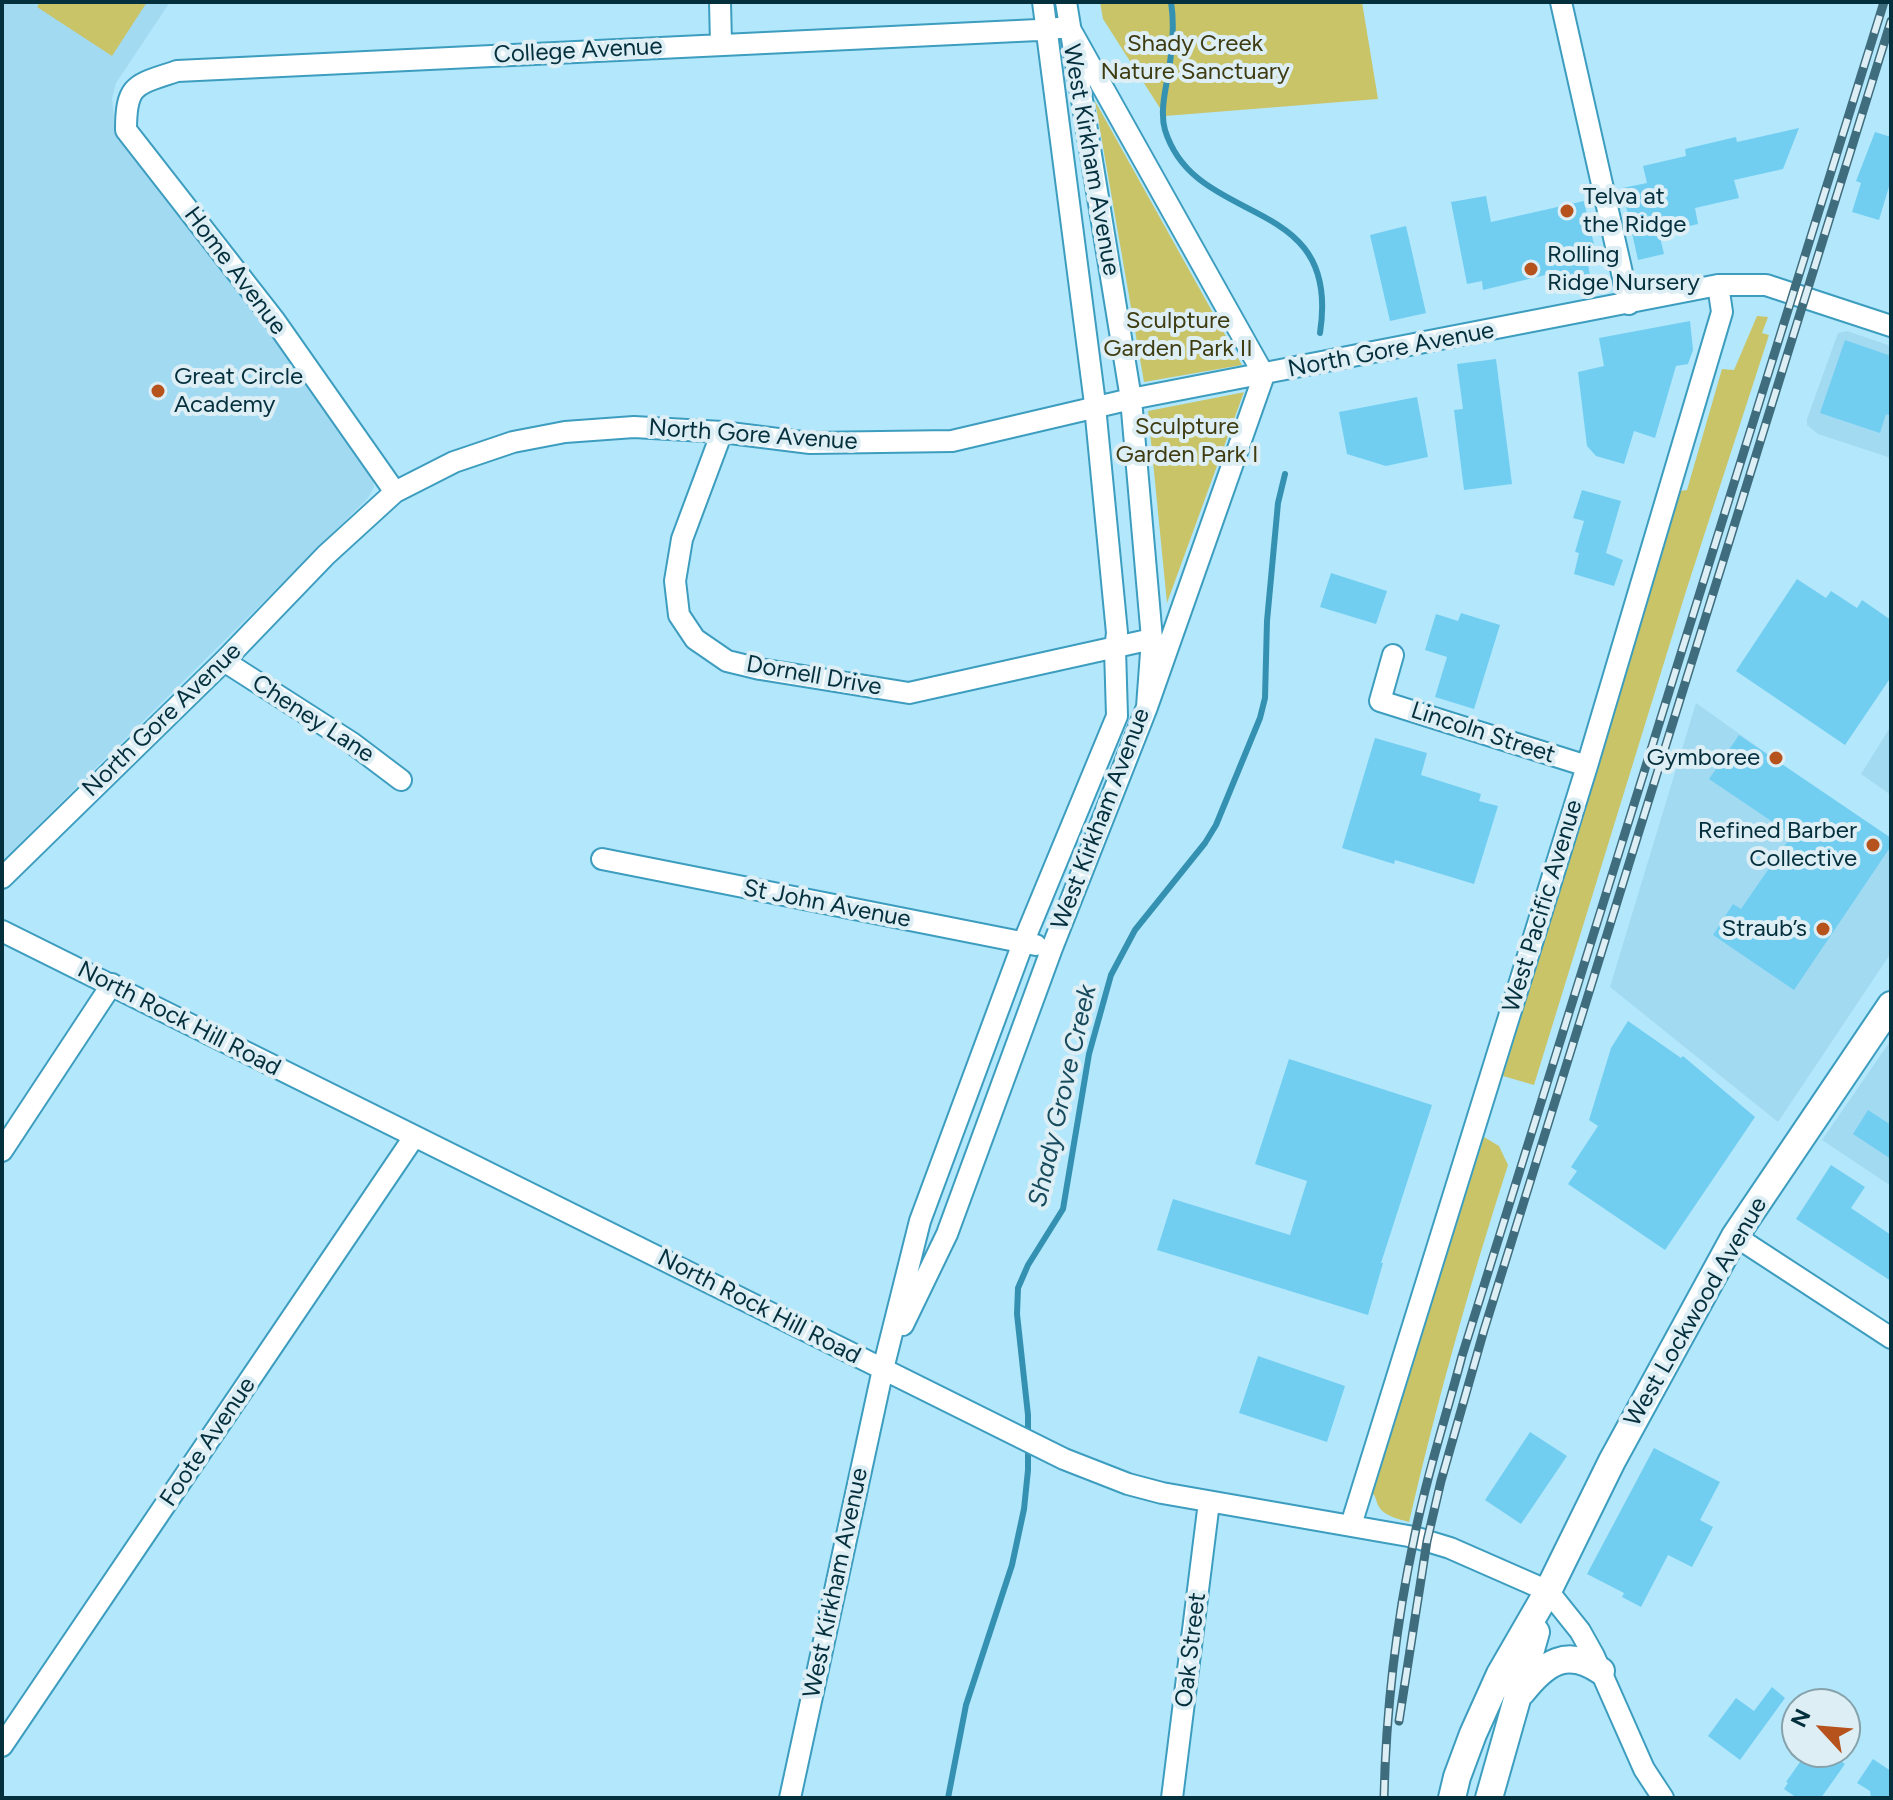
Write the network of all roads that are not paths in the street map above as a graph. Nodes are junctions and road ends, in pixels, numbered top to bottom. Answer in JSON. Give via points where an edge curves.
{"nodes":[{"id":1,"x":720,"y":2,"type":"edge"},
{"id":2,"x":1043,"y":2,"type":"edge"},
{"id":3,"x":1066,"y":2,"type":"edge"},
{"id":4,"x":1561,"y":2,"type":"edge"},
{"id":5,"x":1069,"y":27,"type":"junction"},
{"id":6,"x":1046,"y":30,"type":"junction"},
{"id":7,"x":721,"y":44,"type":"junction"},
{"id":8,"x":126,"y":130,"type":"joint"},
{"id":9,"x":1718,"y":285,"type":"junction"},
{"id":10,"x":1629,"y":304,"type":"junction"},
{"id":11,"x":1891,"y":326,"type":"edge"},
{"id":12,"x":1264,"y":375,"type":"junction"},
{"id":13,"x":1131,"y":399,"type":"junction"},
{"id":14,"x":1095,"y":407,"type":"junction"},
{"id":15,"x":722,"y":432,"type":"junction"},
{"id":16,"x":395,"y":492,"type":"junction"},
{"id":17,"x":1152,"y":639,"type":"junction"},
{"id":18,"x":1115,"y":649,"type":"junction"},
{"id":19,"x":1393,"y":655,"type":"dead end"},
{"id":20,"x":224,"y":661,"type":"junction"},
{"id":21,"x":1147,"y":707,"type":"junction"},
{"id":22,"x":1587,"y":766,"type":"junction"},
{"id":23,"x":401,"y":780,"type":"dead end"},
{"id":24,"x":602,"y":859,"type":"dead end"},
{"id":25,"x":2,"y":878,"type":"edge"},
{"id":26,"x":2,"y":931,"type":"edge"},
{"id":27,"x":1023,"y":943,"type":"junction"},
{"id":28,"x":1052,"y":948,"type":"junction"},
{"id":29,"x":112,"y":984,"type":"junction"},
{"id":30,"x":1891,"y":1005,"type":"edge"},
{"id":31,"x":414,"y":1137,"type":"junction"},
{"id":32,"x":2,"y":1151,"type":"edge"},
{"id":33,"x":1735,"y":1236,"type":"junction"},
{"id":34,"x":1891,"y":1338,"type":"edge"},
{"id":35,"x":883,"y":1369,"type":"junction"},
{"id":36,"x":1209,"y":1502,"type":"junction"},
{"id":37,"x":1351,"y":1525,"type":"junction"},
{"id":38,"x":1548,"y":1591,"type":"junction"},
{"id":39,"x":1601,"y":1671,"type":"junction"},
{"id":40,"x":1517,"y":1698,"type":"junction"},
{"id":41,"x":2,"y":1746,"type":"edge"},
{"id":42,"x":790,"y":1798,"type":"edge"},
{"id":43,"x":1172,"y":1798,"type":"edge"},
{"id":44,"x":1452,"y":1798,"type":"edge"},
{"id":45,"x":1489,"y":1798,"type":"edge"},
{"id":46,"x":1663,"y":1798,"type":"edge"}],
"edges":[{"from":1,"to":7,"type":"street"},
{"from":2,"to":6,"type":"street","name":"West Kirkham Avenue"},
{"from":3,"to":5,"type":"street","name":"West Kirkham Avenue"},
{"from":4,"to":10,"type":"street"},
{"from":5,"to":6,"type":"street","name":"College Avenue"},
{"from":5,"to":12,"type":"street"},
{"from":5,"to":13,"type":"street","name":"West Kirkham Avenue"},
{"from":6,"to":7,"type":"street","name":"College Avenue"},
{"from":6,"to":14,"type":"street","name":"West Kirkham Avenue"},
{"from":7,"to":8,"type":"street","name":"College Avenue","via":[[177,71],[137,85],[126,101]]},
{"from":8,"to":16,"type":"street","name":"Home Avenue","via":[[275,321]]},
{"from":9,"to":10,"type":"street","name":"North Gore Avenue"},
{"from":9,"to":11,"type":"street","name":"North Gore Avenue","via":[[1766,285]]},
{"from":9,"to":22,"type":"street","name":"West Pacific Avenue","via":[[1722,312]]},
{"from":10,"to":12,"type":"street","name":"North Gore Avenue"},
{"from":12,"to":13,"type":"street","name":"North Gore Avenue"},
{"from":12,"to":21,"type":"street"},
{"from":13,"to":14,"type":"street","name":"North Gore Avenue"},
{"from":13,"to":17,"type":"street","name":"West Kirkham Avenue"},
{"from":14,"to":15,"type":"street","name":"North Gore Avenue","via":[[952,441],[810,443]]},
{"from":14,"to":18,"type":"street","name":"West Kirkham Avenue"},
{"from":15,"to":16,"type":"street","name":"North Gore Avenue","via":[[634,427],[565,432],[454,462]]},
{"from":15,"to":18,"type":"street","name":"Dornell Drive","via":[[682,539],[675,581],[679,615],[695,639],[727,661],[909,693]]},
{"from":16,"to":20,"type":"street","name":"North Gore Avenue"},
{"from":17,"to":18,"type":"street","name":"Dornell Drive"},
{"from":17,"to":21,"type":"street","name":"West Kirkham Avenue"},
{"from":18,"to":27,"type":"street","name":"West Kirkham Avenue","via":[[1117,716]]},
{"from":19,"to":22,"type":"street","name":"Lincoln Street","via":[[1380,701]]},
{"from":20,"to":23,"type":"street","name":"Cheney Lane"},
{"from":20,"to":25,"type":"street","name":"North Gore Avenue"},
{"from":21,"to":28,"type":"street","name":"West Kirkham Avenue"},
{"from":22,"to":37,"type":"street","name":"West Pacific Avenue"},
{"from":24,"to":27,"type":"street","name":"St John Avenue"},
{"from":26,"to":29,"type":"street","name":"North Rock Hill Road"},
{"from":27,"to":28,"type":"street","name":"St John Avenue"},
{"from":27,"to":35,"type":"street","name":"West Kirkham Avenue","via":[[920,1221]]},
{"from":28,"to":35,"type":"street","name":"West Kirkham Avenue","via":[[947,1234]]},
{"from":29,"to":31,"type":"street","name":"North Rock Hill Road"},
{"from":29,"to":32,"type":"street"},
{"from":30,"to":33,"type":"main road","name":"West Lockwood Avenue"},
{"from":31,"to":35,"type":"street","name":"North Rock Hill Road"},
{"from":31,"to":41,"type":"street","name":"Foote Avenue"},
{"from":33,"to":34,"type":"street"},
{"from":33,"to":38,"type":"main road","name":"West Lockwood Avenue"},
{"from":35,"to":36,"type":"street","name":"North Rock Hill Road","via":[[994,1426],[1128,1484]]},
{"from":35,"to":42,"type":"street","name":"West Kirkham Avenue"},
{"from":36,"to":37,"type":"street","name":"North Rock Hill Road"},
{"from":36,"to":43,"type":"street","name":"Oak Street"},
{"from":37,"to":38,"type":"street","name":"North Rock Hill Road","via":[[1450,1548]]},
{"from":38,"to":39,"type":"street","via":[[1580,1631]]},
{"from":38,"to":40,"type":"main road","name":"West Lockwood Avenue"},
{"from":38,"to":44,"type":"main road","name":"West Lockwood Avenue","via":[[1495,1686]]},
{"from":39,"to":40,"type":"main road","via":[[1582,1660],[1560,1660],[1531,1680]]},
{"from":39,"to":46,"type":"street","via":[[1644,1769]]},
{"from":40,"to":45,"type":"main road","name":"West Lockwood Avenue"}]}
